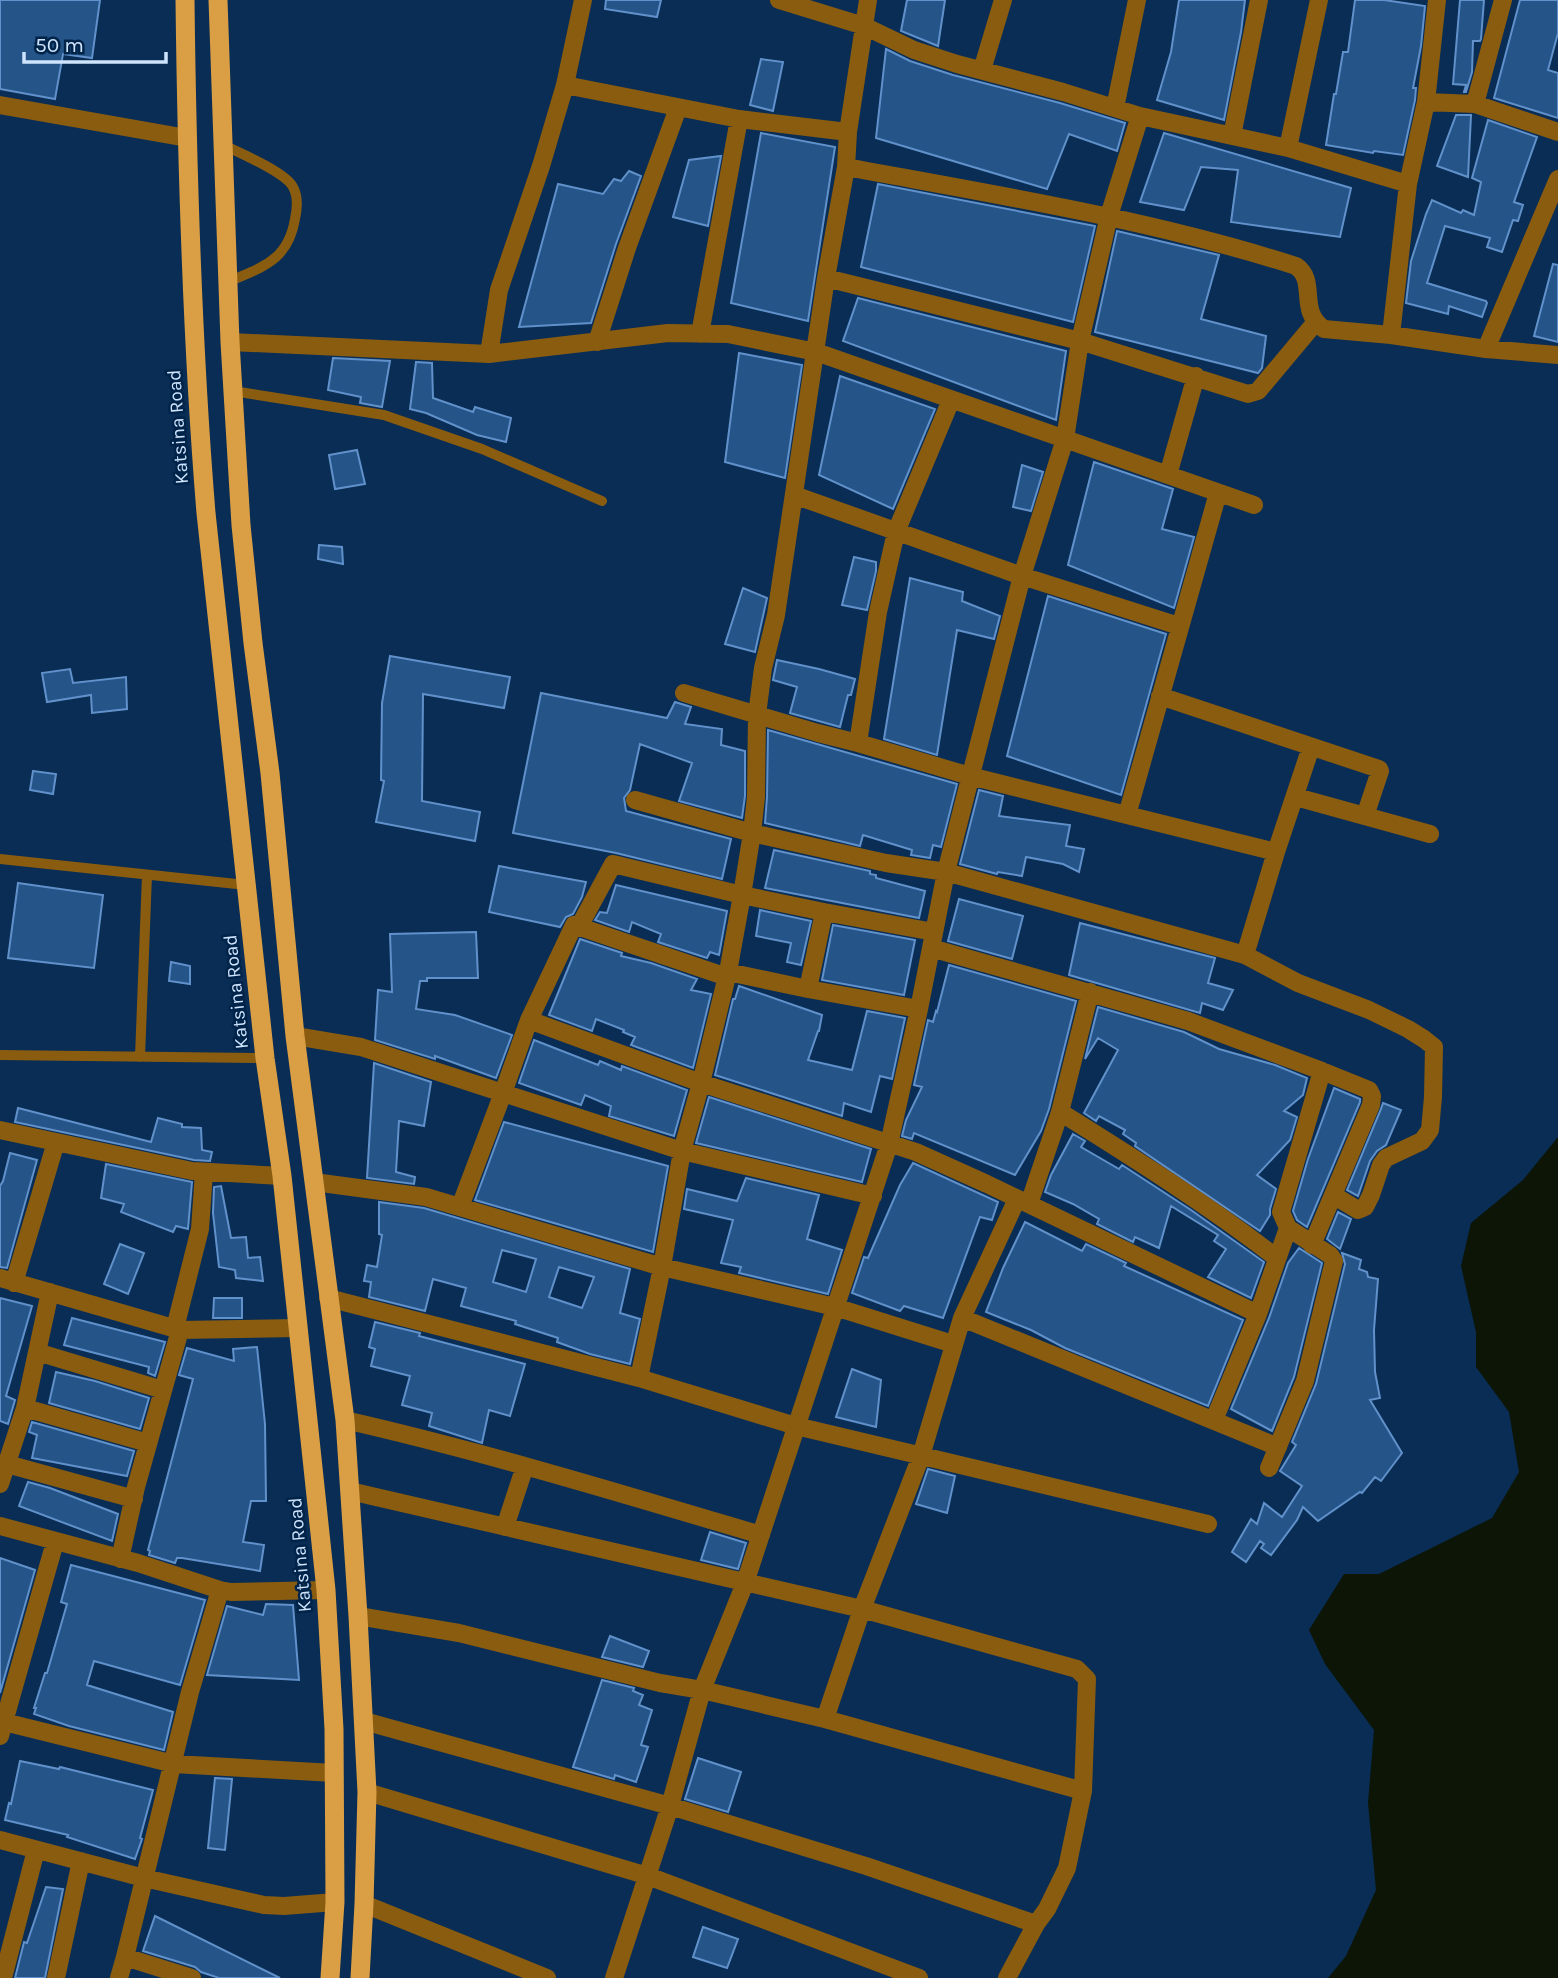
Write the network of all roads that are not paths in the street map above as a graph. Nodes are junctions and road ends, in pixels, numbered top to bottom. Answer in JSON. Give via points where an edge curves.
{"nodes":[{"id":1,"x":185,"y":0,"type":"edge"},
{"id":2,"x":218,"y":0,"type":"edge"},
{"id":3,"x":583,"y":0,"type":"edge"},
{"id":4,"x":779,"y":0,"type":"edge"},
{"id":5,"x":868,"y":0,"type":"edge"},
{"id":6,"x":1003,"y":0,"type":"edge"},
{"id":7,"x":1137,"y":0,"type":"edge"},
{"id":8,"x":1259,"y":0,"type":"edge"},
{"id":9,"x":1319,"y":0,"type":"edge"},
{"id":10,"x":1437,"y":0,"type":"edge"},
{"id":11,"x":1503,"y":0,"type":"edge"},
{"id":12,"x":864,"y":26,"type":"junction"},
{"id":13,"x":982,"y":70,"type":"junction"},
{"id":14,"x":565,"y":85,"type":"junction"},
{"id":15,"x":1426,"y":102,"type":"junction"},
{"id":16,"x":1475,"y":104,"type":"junction"},
{"id":17,"x":0,"y":105,"type":"edge"},
{"id":18,"x":678,"y":108,"type":"junction"},
{"id":19,"x":1115,"y":108,"type":"junction"},
{"id":20,"x":1140,"y":116,"type":"junction"},
{"id":21,"x":739,"y":119,"type":"junction"},
{"id":22,"x":848,"y":132,"type":"junction"},
{"id":23,"x":1558,"y":132,"type":"edge"},
{"id":24,"x":1232,"y":136,"type":"junction"},
{"id":25,"x":187,"y":138,"type":"junction"},
{"id":26,"x":223,"y":145,"type":"junction"},
{"id":27,"x":1288,"y":148,"type":"junction"},
{"id":28,"x":846,"y":167,"type":"junction"},
{"id":29,"x":1558,"y":179,"type":"edge"},
{"id":30,"x":1408,"y":184,"type":"junction"},
{"id":31,"x":1109,"y":216,"type":"junction"},
{"id":32,"x":826,"y":278,"type":"junction"},
{"id":33,"x":228,"y":282,"type":"junction"},
{"id":34,"x":1315,"y":323,"type":"junction"},
{"id":35,"x":700,"y":334,"type":"junction"},
{"id":36,"x":1391,"y":335,"type":"junction"},
{"id":37,"x":230,"y":341,"type":"junction"},
{"id":38,"x":597,"y":341,"type":"junction"},
{"id":39,"x":1080,"y":341,"type":"junction"},
{"id":40,"x":1486,"y":349,"type":"junction"},
{"id":41,"x":816,"y":352,"type":"junction"},
{"id":42,"x":489,"y":354,"type":"junction"},
{"id":43,"x":1558,"y":355,"type":"edge"},
{"id":44,"x":1196,"y":376,"type":"junction"},
{"id":45,"x":233,"y":391,"type":"junction"},
{"id":46,"x":951,"y":400,"type":"junction"},
{"id":47,"x":1065,"y":439,"type":"junction"},
{"id":48,"x":1168,"y":475,"type":"junction"},
{"id":49,"x":1218,"y":493,"type":"junction"},
{"id":50,"x":794,"y":495,"type":"junction"},
{"id":51,"x":602,"y":501,"type":"dead end"},
{"id":52,"x":1254,"y":505,"type":"dead end"},
{"id":53,"x":897,"y":532,"type":"junction"},
{"id":54,"x":1022,"y":576,"type":"junction"},
{"id":55,"x":1179,"y":626,"type":"junction"},
{"id":56,"x":684,"y":693,"type":"dead end"},
{"id":57,"x":1160,"y":696,"type":"junction"},
{"id":58,"x":757,"y":715,"type":"junction"},
{"id":59,"x":858,"y":743,"type":"junction"},
{"id":60,"x":1311,"y":747,"type":"junction"},
{"id":61,"x":970,"y":776,"type":"junction"},
{"id":62,"x":1296,"y":797,"type":"junction"},
{"id":63,"x":635,"y":800,"type":"dead end"},
{"id":64,"x":1127,"y":814,"type":"junction"},
{"id":65,"x":1365,"y":816,"type":"junction"},
{"id":66,"x":752,"y":833,"type":"junction"},
{"id":67,"x":1430,"y":834,"type":"dead end"},
{"id":68,"x":1276,"y":852,"type":"junction"},
{"id":69,"x":0,"y":859,"type":"edge"},
{"id":70,"x":946,"y":872,"type":"junction"},
{"id":71,"x":147,"y":874,"type":"junction"},
{"id":72,"x":246,"y":885,"type":"junction"},
{"id":73,"x":742,"y":895,"type":"junction"},
{"id":74,"x":824,"y":912,"type":"junction"},
{"id":75,"x":574,"y":925,"type":"junction"},
{"id":76,"x":933,"y":940,"type":"junction"},
{"id":77,"x":1245,"y":955,"type":"junction"},
{"id":78,"x":727,"y":974,"type":"junction"},
{"id":79,"x":808,"y":989,"type":"junction"},
{"id":80,"x":1090,"y":992,"type":"junction"},
{"id":81,"x":919,"y":1009,"type":"junction"},
{"id":82,"x":528,"y":1020,"type":"junction"},
{"id":83,"x":295,"y":1036,"type":"junction"},
{"id":84,"x":0,"y":1055,"type":"edge"},
{"id":85,"x":140,"y":1056,"type":"junction"},
{"id":86,"x":265,"y":1058,"type":"junction"},
{"id":87,"x":1322,"y":1071,"type":"junction"},
{"id":88,"x":701,"y":1083,"type":"junction"},
{"id":89,"x":503,"y":1093,"type":"junction"},
{"id":90,"x":1060,"y":1112,"type":"junction"},
{"id":91,"x":0,"y":1130,"type":"edge"},
{"id":92,"x":57,"y":1142,"type":"junction"},
{"id":93,"x":889,"y":1144,"type":"junction"},
{"id":94,"x":682,"y":1151,"type":"junction"},
{"id":95,"x":204,"y":1172,"type":"junction"},
{"id":96,"x":282,"y":1176,"type":"junction"},
{"id":97,"x":314,"y":1182,"type":"junction"},
{"id":98,"x":1333,"y":1195,"type":"junction"},
{"id":99,"x":873,"y":1196,"type":"junction"},
{"id":100,"x":1023,"y":1201,"type":"junction"},
{"id":101,"x":460,"y":1207,"type":"junction"},
{"id":102,"x":1288,"y":1228,"type":"junction"},
{"id":103,"x":1312,"y":1245,"type":"junction"},
{"id":104,"x":1277,"y":1258,"type":"junction"},
{"id":105,"x":662,"y":1267,"type":"junction"},
{"id":106,"x":7,"y":1281,"type":"edge"},
{"id":107,"x":50,"y":1292,"type":"junction"},
{"id":108,"x":328,"y":1298,"type":"junction"},
{"id":109,"x":835,"y":1307,"type":"junction"},
{"id":110,"x":1258,"y":1314,"type":"junction"},
{"id":111,"x":962,"y":1318,"type":"junction"},
{"id":112,"x":298,"y":1328,"type":"junction"},
{"id":113,"x":178,"y":1329,"type":"junction"},
{"id":114,"x":953,"y":1344,"type":"junction"},
{"id":115,"x":37,"y":1352,"type":"junction"},
{"id":116,"x":639,"y":1378,"type":"junction"},
{"id":117,"x":163,"y":1390,"type":"junction"},
{"id":118,"x":25,"y":1408,"type":"junction"},
{"id":119,"x":345,"y":1420,"type":"junction"},
{"id":120,"x":1214,"y":1420,"type":"junction"},
{"id":121,"x":796,"y":1426,"type":"junction"},
{"id":122,"x":7,"y":1439,"type":"edge"},
{"id":123,"x":148,"y":1443,"type":"junction"},
{"id":124,"x":1278,"y":1447,"type":"junction"},
{"id":125,"x":921,"y":1456,"type":"junction"},
{"id":126,"x":7,"y":1464,"type":"junction"},
{"id":127,"x":525,"y":1466,"type":"junction"},
{"id":128,"x":1269,"y":1468,"type":"dead end"},
{"id":129,"x":0,"y":1484,"type":"edge"},
{"id":130,"x":350,"y":1491,"type":"junction"},
{"id":131,"x":134,"y":1499,"type":"junction"},
{"id":132,"x":1208,"y":1524,"type":"dead end"},
{"id":133,"x":0,"y":1526,"type":"edge"},
{"id":134,"x":505,"y":1527,"type":"junction"},
{"id":135,"x":761,"y":1535,"type":"junction"},
{"id":136,"x":55,"y":1542,"type":"junction"},
{"id":137,"x":120,"y":1559,"type":"junction"},
{"id":138,"x":745,"y":1583,"type":"junction"},
{"id":139,"x":220,"y":1590,"type":"junction"},
{"id":140,"x":326,"y":1590,"type":"junction"},
{"id":141,"x":862,"y":1609,"type":"junction"},
{"id":142,"x":358,"y":1616,"type":"junction"},
{"id":143,"x":702,"y":1690,"type":"junction"},
{"id":144,"x":825,"y":1719,"type":"junction"},
{"id":145,"x":363,"y":1721,"type":"junction"},
{"id":146,"x":1,"y":1726,"type":"edge"},
{"id":147,"x":173,"y":1764,"type":"junction"},
{"id":148,"x":334,"y":1773,"type":"junction"},
{"id":149,"x":1083,"y":1791,"type":"junction"},
{"id":150,"x":367,"y":1792,"type":"junction"},
{"id":151,"x":670,"y":1806,"type":"junction"},
{"id":152,"x":0,"y":1840,"type":"edge"},
{"id":153,"x":36,"y":1850,"type":"junction"},
{"id":154,"x":81,"y":1861,"type":"junction"},
{"id":155,"x":648,"y":1876,"type":"junction"},
{"id":156,"x":144,"y":1878,"type":"junction"},
{"id":157,"x":335,"y":1902,"type":"junction"},
{"id":158,"x":364,"y":1904,"type":"junction"},
{"id":159,"x":1035,"y":1924,"type":"junction"},
{"id":160,"x":125,"y":1957,"type":"junction"},
{"id":161,"x":3,"y":1978,"type":"edge"},
{"id":162,"x":56,"y":1978,"type":"edge"},
{"id":163,"x":119,"y":1978,"type":"edge"},
{"id":164,"x":192,"y":1978,"type":"edge"},
{"id":165,"x":330,"y":1978,"type":"edge"},
{"id":166,"x":360,"y":1978,"type":"edge"},
{"id":167,"x":547,"y":1978,"type":"edge"},
{"id":168,"x":614,"y":1978,"type":"edge"},
{"id":169,"x":919,"y":1978,"type":"edge"},
{"id":170,"x":1007,"y":1978,"type":"edge"}],
"edges":[{"from":1,"to":25,"type":"highway","name":"Katsina Road"},
{"from":2,"to":26,"type":"highway"},
{"from":3,"to":14,"type":"street"},
{"from":4,"to":12,"type":"street"},
{"from":5,"to":12,"type":"street"},
{"from":6,"to":13,"type":"street"},
{"from":7,"to":19,"type":"street"},
{"from":8,"to":24,"type":"street"},
{"from":9,"to":27,"type":"street"},
{"from":10,"to":15,"type":"street"},
{"from":11,"to":16,"type":"street"},
{"from":12,"to":13,"type":"street","via":[[914,50]]},
{"from":12,"to":22,"type":"street"},
{"from":13,"to":19,"type":"street"},
{"from":14,"to":18,"type":"street"},
{"from":14,"to":42,"type":"street","via":[[499,290]]},
{"from":15,"to":16,"type":"street"},
{"from":15,"to":30,"type":"street"},
{"from":16,"to":23,"type":"street"},
{"from":17,"to":25,"type":"street"},
{"from":18,"to":21,"type":"street"},
{"from":18,"to":38,"type":"street"},
{"from":19,"to":20,"type":"street"},
{"from":20,"to":24,"type":"street"},
{"from":20,"to":31,"type":"street"},
{"from":21,"to":22,"type":"street"},
{"from":21,"to":35,"type":"street"},
{"from":22,"to":28,"type":"street"},
{"from":24,"to":27,"type":"street"},
{"from":25,"to":72,"type":"highway","name":"Katsina Road","via":[[199,432]]},
{"from":26,"to":33,"type":"highway"},
{"from":26,"to":33,"type":"lane","via":[[273,170],[293,187],[298,208],[293,235],[283,250],[268,264]]},
{"from":27,"to":30,"type":"street"},
{"from":28,"to":31,"type":"street"},
{"from":28,"to":32,"type":"street"},
{"from":29,"to":40,"type":"street"},
{"from":30,"to":36,"type":"street"},
{"from":31,"to":34,"type":"street","via":[[1296,266],[1306,279]]},
{"from":31,"to":39,"type":"street"},
{"from":32,"to":39,"type":"street"},
{"from":32,"to":41,"type":"street"},
{"from":33,"to":37,"type":"highway"},
{"from":34,"to":36,"type":"street","via":[[1324,329]]},
{"from":34,"to":44,"type":"street","via":[[1258,391],[1248,394]]},
{"from":35,"to":38,"type":"street"},
{"from":35,"to":41,"type":"street","via":[[728,334]]},
{"from":36,"to":40,"type":"street"},
{"from":37,"to":42,"type":"street"},
{"from":37,"to":45,"type":"highway"},
{"from":38,"to":42,"type":"street"},
{"from":39,"to":44,"type":"street"},
{"from":39,"to":47,"type":"street"},
{"from":40,"to":43,"type":"street"},
{"from":41,"to":46,"type":"street"},
{"from":41,"to":50,"type":"street"},
{"from":44,"to":48,"type":"street"},
{"from":45,"to":51,"type":"lane","via":[[384,415],[482,449]]},
{"from":45,"to":83,"type":"highway","via":[[241,525]]},
{"from":46,"to":47,"type":"street"},
{"from":46,"to":53,"type":"street"},
{"from":47,"to":48,"type":"street"},
{"from":47,"to":54,"type":"street"},
{"from":48,"to":49,"type":"street"},
{"from":49,"to":52,"type":"street"},
{"from":49,"to":55,"type":"street"},
{"from":50,"to":53,"type":"street"},
{"from":50,"to":58,"type":"street"},
{"from":53,"to":54,"type":"street"},
{"from":53,"to":59,"type":"street","via":[[878,612]]},
{"from":54,"to":55,"type":"street"},
{"from":54,"to":61,"type":"street"},
{"from":55,"to":57,"type":"street"},
{"from":56,"to":58,"type":"street"},
{"from":57,"to":60,"type":"street"},
{"from":57,"to":64,"type":"street"},
{"from":58,"to":59,"type":"street"},
{"from":58,"to":66,"type":"street"},
{"from":59,"to":61,"type":"street"},
{"from":60,"to":62,"type":"street"},
{"from":60,"to":65,"type":"street","via":[[1380,770]]},
{"from":61,"to":64,"type":"street"},
{"from":61,"to":70,"type":"street"},
{"from":62,"to":65,"type":"street"},
{"from":62,"to":68,"type":"street"},
{"from":63,"to":66,"type":"street"},
{"from":64,"to":68,"type":"street"},
{"from":65,"to":67,"type":"street"},
{"from":66,"to":70,"type":"street"},
{"from":66,"to":73,"type":"street"},
{"from":68,"to":77,"type":"street"},
{"from":69,"to":71,"type":"lane"},
{"from":70,"to":76,"type":"street"},
{"from":70,"to":77,"type":"street"},
{"from":71,"to":72,"type":"lane"},
{"from":71,"to":85,"type":"lane"},
{"from":72,"to":86,"type":"highway","name":"Katsina Road"},
{"from":73,"to":74,"type":"street"},
{"from":73,"to":75,"type":"street","via":[[613,864],[580,925]]},
{"from":73,"to":78,"type":"street"},
{"from":74,"to":76,"type":"street"},
{"from":74,"to":79,"type":"street"},
{"from":75,"to":78,"type":"street"},
{"from":75,"to":82,"type":"street"},
{"from":76,"to":80,"type":"street"},
{"from":76,"to":81,"type":"street"},
{"from":77,"to":98,"type":"street","via":[[1298,983],[1408,1029],[1434,1048],[1430,1130],[1422,1141],[1386,1158],[1365,1208],[1358,1210]]},
{"from":78,"to":79,"type":"street"},
{"from":78,"to":88,"type":"street"},
{"from":79,"to":81,"type":"street"},
{"from":80,"to":87,"type":"street","via":[[1188,1021]]},
{"from":80,"to":90,"type":"street"},
{"from":81,"to":93,"type":"street"},
{"from":82,"to":88,"type":"street"},
{"from":82,"to":89,"type":"street"},
{"from":83,"to":89,"type":"street","via":[[361,1047]]},
{"from":83,"to":97,"type":"highway"},
{"from":84,"to":85,"type":"lane"},
{"from":85,"to":86,"type":"lane"},
{"from":86,"to":96,"type":"highway","name":"Katsina Road"},
{"from":87,"to":98,"type":"street","via":[[1368,1090],[1372,1096]]},
{"from":87,"to":102,"type":"street","via":[[1281,1212]]},
{"from":88,"to":93,"type":"street"},
{"from":88,"to":94,"type":"street"},
{"from":89,"to":94,"type":"street"},
{"from":89,"to":101,"type":"street"},
{"from":90,"to":100,"type":"street"},
{"from":90,"to":104,"type":"street","via":[[1157,1173]]},
{"from":91,"to":92,"type":"street"},
{"from":92,"to":95,"type":"street"},
{"from":92,"to":106,"type":"street"},
{"from":93,"to":99,"type":"street"},
{"from":93,"to":100,"type":"street"},
{"from":94,"to":99,"type":"street"},
{"from":94,"to":105,"type":"street"},
{"from":95,"to":96,"type":"street"},
{"from":95,"to":113,"type":"street","via":[[200,1229]]},
{"from":96,"to":112,"type":"highway","name":"Katsina Road"},
{"from":97,"to":101,"type":"street","via":[[426,1197]]},
{"from":97,"to":108,"type":"highway"},
{"from":98,"to":103,"type":"street"},
{"from":99,"to":109,"type":"street"},
{"from":100,"to":110,"type":"street"},
{"from":100,"to":111,"type":"street"},
{"from":101,"to":105,"type":"street"},
{"from":102,"to":103,"type":"street"},
{"from":102,"to":104,"type":"street"},
{"from":103,"to":124,"type":"street","via":[[1334,1261],[1305,1381]]},
{"from":104,"to":110,"type":"street"},
{"from":105,"to":109,"type":"street"},
{"from":105,"to":116,"type":"street"},
{"from":106,"to":107,"type":"street"},
{"from":107,"to":113,"type":"street"},
{"from":107,"to":115,"type":"street"},
{"from":108,"to":116,"type":"street"},
{"from":108,"to":119,"type":"highway"},
{"from":109,"to":114,"type":"street"},
{"from":109,"to":121,"type":"street"},
{"from":110,"to":120,"type":"street"},
{"from":111,"to":114,"type":"street"},
{"from":111,"to":120,"type":"street"},
{"from":112,"to":113,"type":"street"},
{"from":112,"to":140,"type":"highway","name":"Katsina Road"},
{"from":113,"to":117,"type":"street"},
{"from":114,"to":125,"type":"street"},
{"from":115,"to":117,"type":"street"},
{"from":115,"to":118,"type":"street"},
{"from":116,"to":121,"type":"street"},
{"from":117,"to":123,"type":"street"},
{"from":118,"to":122,"type":"street"},
{"from":118,"to":123,"type":"street"},
{"from":119,"to":127,"type":"street"},
{"from":119,"to":130,"type":"highway"},
{"from":120,"to":124,"type":"street"},
{"from":121,"to":125,"type":"street"},
{"from":121,"to":135,"type":"street"},
{"from":122,"to":126,"type":"street"},
{"from":123,"to":131,"type":"street"},
{"from":124,"to":128,"type":"street"},
{"from":125,"to":132,"type":"street"},
{"from":125,"to":141,"type":"street"},
{"from":126,"to":129,"type":"street"},
{"from":126,"to":131,"type":"street"},
{"from":127,"to":134,"type":"street"},
{"from":127,"to":135,"type":"street"},
{"from":130,"to":134,"type":"street"},
{"from":130,"to":142,"type":"highway"},
{"from":131,"to":137,"type":"street"},
{"from":133,"to":136,"type":"street"},
{"from":134,"to":138,"type":"street"},
{"from":135,"to":138,"type":"street"},
{"from":136,"to":137,"type":"street"},
{"from":136,"to":146,"type":"street"},
{"from":137,"to":139,"type":"street"},
{"from":138,"to":141,"type":"street"},
{"from":138,"to":143,"type":"street"},
{"from":139,"to":140,"type":"street"},
{"from":139,"to":147,"type":"street"},
{"from":140,"to":148,"type":"highway","name":"Katsina Road"},
{"from":141,"to":144,"type":"street"},
{"from":141,"to":149,"type":"street","via":[[1077,1669],[1087,1679]]},
{"from":142,"to":143,"type":"street","via":[[459,1633]]},
{"from":142,"to":145,"type":"highway"},
{"from":143,"to":144,"type":"street"},
{"from":143,"to":151,"type":"street"},
{"from":144,"to":149,"type":"street"},
{"from":145,"to":150,"type":"highway"},
{"from":145,"to":151,"type":"street"},
{"from":146,"to":147,"type":"street"},
{"from":147,"to":148,"type":"street"},
{"from":147,"to":156,"type":"street"},
{"from":148,"to":157,"type":"highway","name":"Katsina Road"},
{"from":149,"to":159,"type":"street","via":[[1067,1868]]},
{"from":150,"to":155,"type":"street"},
{"from":150,"to":158,"type":"highway"},
{"from":151,"to":155,"type":"street"},
{"from":151,"to":159,"type":"street"},
{"from":152,"to":153,"type":"street"},
{"from":153,"to":154,"type":"street"},
{"from":153,"to":161,"type":"street"},
{"from":154,"to":156,"type":"street"},
{"from":154,"to":162,"type":"street"},
{"from":155,"to":168,"type":"street"},
{"from":155,"to":169,"type":"street"},
{"from":156,"to":157,"type":"street","via":[[264,1905]]},
{"from":156,"to":160,"type":"street"},
{"from":157,"to":165,"type":"highway","name":"Katsina Road"},
{"from":158,"to":166,"type":"highway"},
{"from":158,"to":167,"type":"street"},
{"from":159,"to":170,"type":"street"},
{"from":160,"to":163,"type":"street"},
{"from":160,"to":164,"type":"street"}]}
